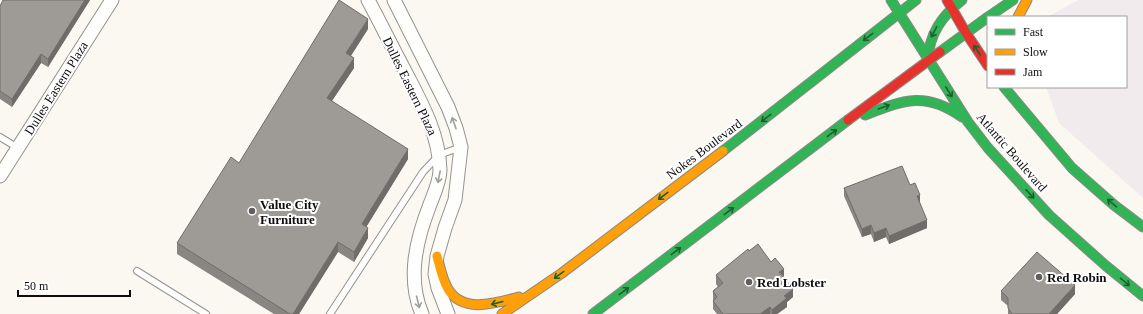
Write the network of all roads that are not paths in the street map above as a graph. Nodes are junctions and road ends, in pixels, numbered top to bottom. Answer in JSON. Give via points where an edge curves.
{"nodes":[{"id":1,"x":112,"y":0,"type":"edge"},
{"id":2,"x":368,"y":0,"type":"edge"},
{"id":3,"x":394,"y":0,"type":"edge"},
{"id":4,"x":891,"y":0,"type":"edge"},
{"id":5,"x":916,"y":0,"type":"edge"},
{"id":6,"x":962,"y":0,"type":"edge"},
{"id":7,"x":1013,"y":0,"type":"edge"},
{"id":8,"x":1027,"y":0,"type":"edge"},
{"id":9,"x":949,"y":4,"type":"edge"},
{"id":10,"x":899,"y":13,"type":"junction"},
{"id":11,"x":989,"y":16,"type":"edge"},
{"id":12,"x":1019,"y":16,"type":"edge"},
{"id":13,"x":987,"y":18,"type":"edge"},
{"id":14,"x":966,"y":33,"type":"junction"},
{"id":15,"x":928,"y":60,"type":"junction"},
{"id":16,"x":987,"y":64,"type":"edge"},
{"id":17,"x":1005,"y":88,"type":"edge"},
{"id":18,"x":1023,"y":96,"type":"dead end"},
{"id":19,"x":847,"y":121,"type":"junction"},
{"id":20,"x":968,"y":122,"type":"junction"},
{"id":21,"x":1034,"y":124,"type":"junction"},
{"id":22,"x":0,"y":137,"type":"edge"},
{"id":23,"x":461,"y":147,"type":"junction"},
{"id":24,"x":18,"y":148,"type":"junction"},
{"id":25,"x":439,"y":155,"type":"junction"},
{"id":26,"x":0,"y":176,"type":"edge"},
{"id":27,"x":1143,"y":227,"type":"edge"},
{"id":28,"x":437,"y":256,"type":"junction"},
{"id":29,"x":137,"y":272,"type":"dead end"},
{"id":30,"x":535,"y":293,"type":"junction"},
{"id":31,"x":1143,"y":296,"type":"edge"},
{"id":32,"x":206,"y":314,"type":"edge"},
{"id":33,"x":330,"y":314,"type":"edge"},
{"id":34,"x":422,"y":314,"type":"edge"},
{"id":35,"x":448,"y":314,"type":"edge"},
{"id":36,"x":502,"y":314,"type":"edge"},
{"id":37,"x":593,"y":314,"type":"edge"}],
"edges":[{"from":1,"to":24,"type":"street","name":"Dulles Eastern Plaza"},
{"from":2,"to":25,"type":"street","name":"Dulles Eastern Plaza","via":[[432,125]]},
{"from":23,"to":3,"type":"street","name":"Dulles Eastern Plaza","one_way":true,"via":[[448,107]]},
{"from":4,"to":10,"type":"main road","name":"Atlantic Boulevard"},
{"from":5,"to":10,"type":"main road","name":"Nokes Boulevard"},
{"from":6,"to":9,"type":"main road"},
{"from":7,"to":11,"type":"main road"},
{"from":8,"to":12,"type":"main road"},
{"from":9,"to":14,"type":"main road"},
{"from":9,"to":15,"type":"main road","one_way":true,"via":[[927,48]]},
{"from":10,"to":15,"type":"main road","name":"Atlantic Boulevard"},
{"from":10,"to":30,"type":"main road","name":"Nokes Boulevard","one_way":true,"via":[[752,129]]},
{"from":13,"to":14,"type":"main road"},
{"from":14,"to":15,"type":"main road"},
{"from":16,"to":14,"type":"main road","one_way":true},
{"from":15,"to":19,"type":"main road"},
{"from":15,"to":20,"type":"main road","name":"Atlantic Boulevard","one_way":true},
{"from":17,"to":21,"type":"main road"},
{"from":18,"to":21,"type":"main road"},
{"from":19,"to":20,"type":"main road","one_way":true,"via":[[908,100],[921,100],[932,101],[952,109]]},
{"from":37,"to":19,"type":"main road","one_way":true},
{"from":20,"to":31,"type":"main road","name":"Atlantic Boulevard","one_way":true,"via":[[988,148],[1049,214]]},
{"from":27,"to":21,"type":"main road","one_way":true,"via":[[1072,168]]},
{"from":22,"to":24,"type":"lane"},
{"from":23,"to":25,"type":"lane"},
{"from":23,"to":28,"type":"street","name":"Dulles Eastern Plaza","via":[[455,200]]},
{"from":24,"to":26,"type":"street","name":"Dulles Eastern Plaza"},
{"from":25,"to":33,"type":"lane","via":[[423,172]]},
{"from":25,"to":34,"type":"street","name":"Dulles Eastern Plaza","one_way":true,"via":[[440,172],[437,186],[418,238],[414,257],[416,293]]},
{"from":30,"to":28,"type":"main road","one_way":true,"via":[[488,305],[458,302],[445,285]]},
{"from":28,"to":35,"type":"street","name":"Dulles Eastern Plaza","via":[[435,274]]},
{"from":29,"to":32,"type":"lane"},
{"from":30,"to":36,"type":"main road","name":"Nokes Boulevard"}]}
